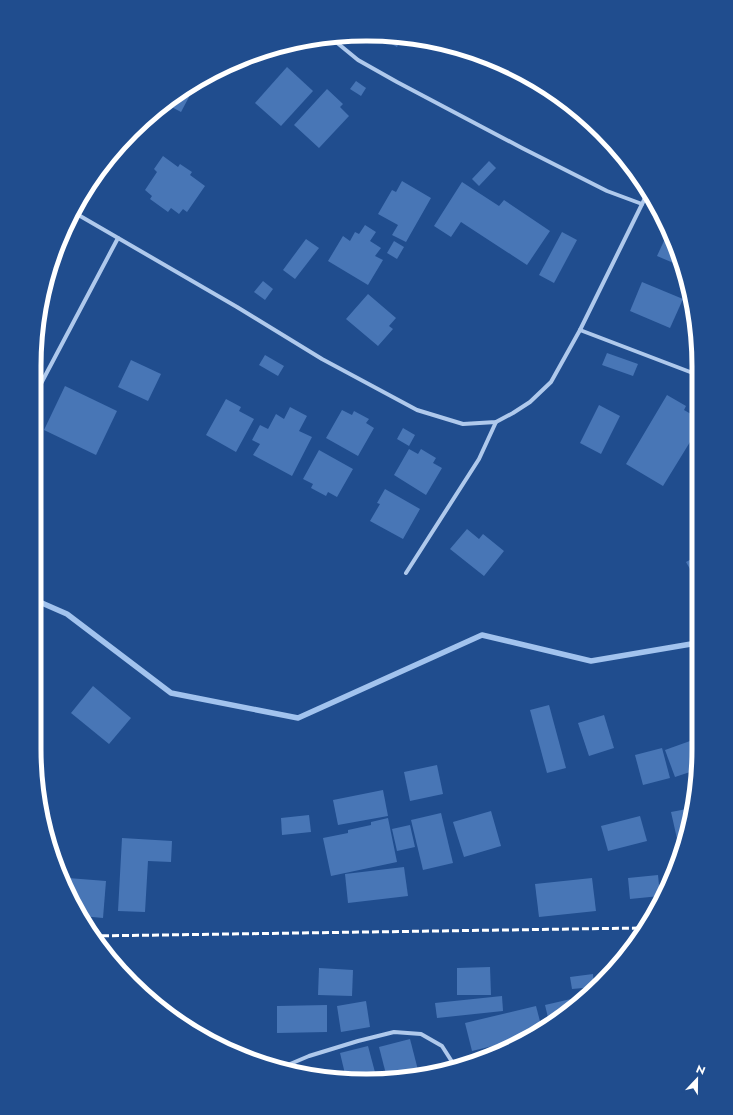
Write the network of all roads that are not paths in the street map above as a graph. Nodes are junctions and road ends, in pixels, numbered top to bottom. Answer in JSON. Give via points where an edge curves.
{"nodes":[{"id":1,"x":337,"y":43,"type":"edge"},
{"id":2,"x":645,"y":199,"type":"edge"},
{"id":3,"x":642,"y":204,"type":"junction"},
{"id":4,"x":79,"y":216,"type":"edge"},
{"id":5,"x":118,"y":238,"type":"junction"},
{"id":6,"x":580,"y":330,"type":"junction"},
{"id":7,"x":692,"y":374,"type":"edge"},
{"id":8,"x":41,"y":384,"type":"edge"},
{"id":9,"x":496,"y":422,"type":"junction"},
{"id":10,"x":406,"y":573,"type":"dead end"},
{"id":11,"x":453,"y":1063,"type":"edge"},
{"id":12,"x":289,"y":1065,"type":"edge"}],
"edges":[{"from":1,"to":3,"type":"street","via":[[358,60],[397,82],[607,191]]},
{"from":2,"to":3,"type":"street"},
{"from":3,"to":6,"type":"street"},
{"from":4,"to":5,"type":"street"},
{"from":5,"to":8,"type":"street"},
{"from":5,"to":9,"type":"street","via":[[322,358],[417,410],[463,424]]},
{"from":6,"to":7,"type":"street"},
{"from":6,"to":9,"type":"street","via":[[551,382],[530,402]]},
{"from":9,"to":10,"type":"street","via":[[479,459]]},
{"from":11,"to":12,"type":"street","via":[[442,1046],[421,1034],[394,1032],[358,1040]]}]}
